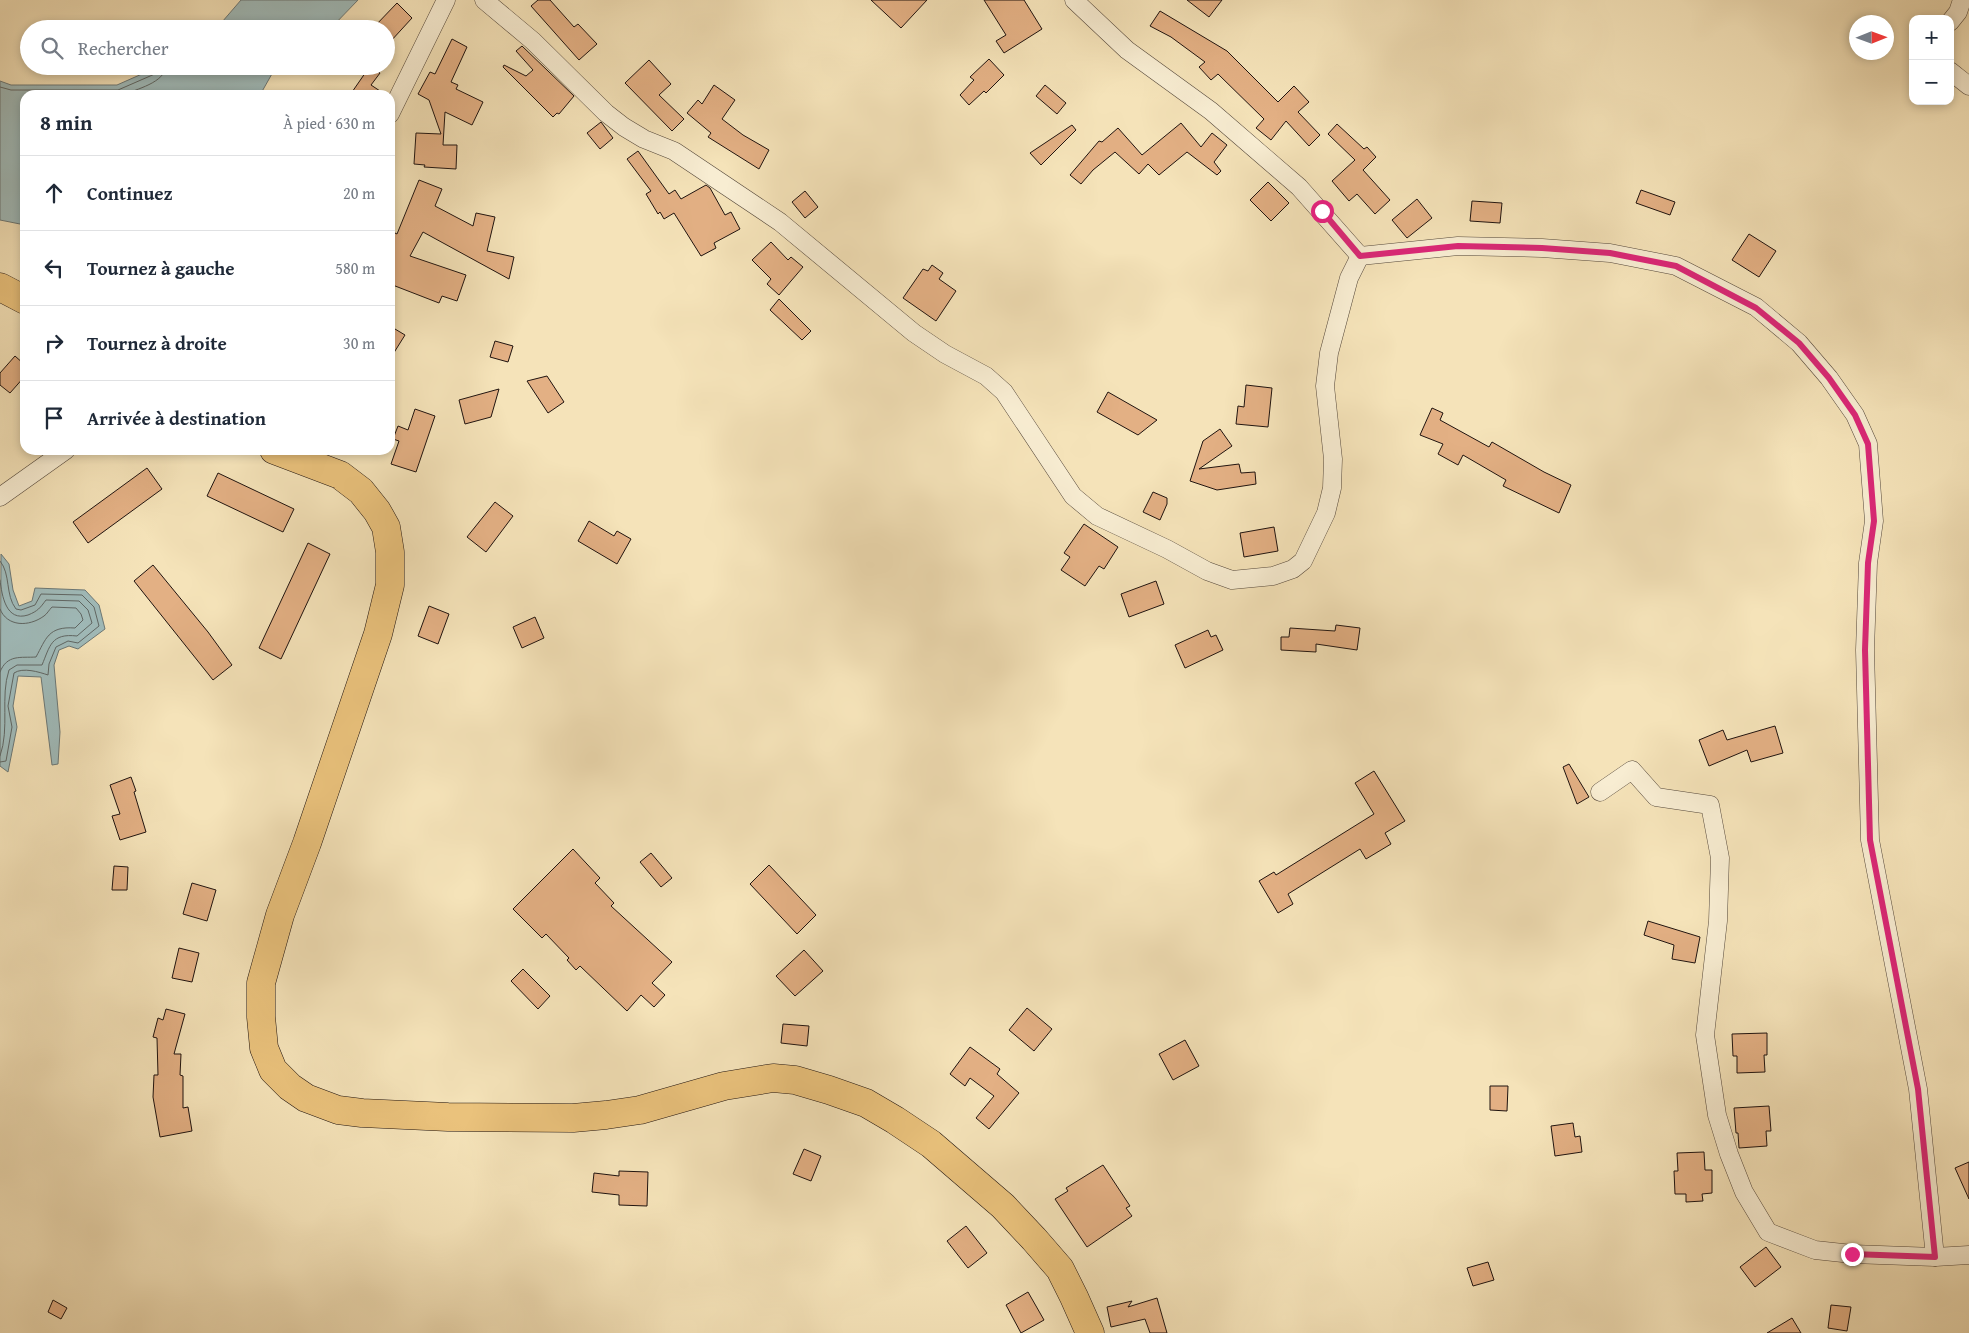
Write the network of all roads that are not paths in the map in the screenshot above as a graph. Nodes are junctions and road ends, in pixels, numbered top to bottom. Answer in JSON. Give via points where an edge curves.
{"nodes":[{"id":1,"x":446,"y":0,"type":"edge"},
{"id":2,"x":484,"y":0,"type":"edge"},
{"id":3,"x":1074,"y":0,"type":"edge"},
{"id":4,"x":1962,"y":0,"type":"edge"},
{"id":5,"x":1954,"y":17,"type":"edge"},
{"id":6,"x":1954,"y":74,"type":"edge"},
{"id":7,"x":1969,"y":86,"type":"edge"},
{"id":8,"x":395,"y":104,"type":"edge"},
{"id":9,"x":1360,"y":256,"type":"junction"},
{"id":10,"x":0,"y":287,"type":"edge"},
{"id":11,"x":20,"y":297,"type":"edge"},
{"id":12,"x":59,"y":455,"type":"edge"},
{"id":13,"x":288,"y":455,"type":"edge"},
{"id":14,"x":0,"y":497,"type":"edge"},
{"id":15,"x":1600,"y":792,"type":"dead end"},
{"id":16,"x":1969,"y":1255,"type":"edge"},
{"id":17,"x":1935,"y":1257,"type":"junction"},
{"id":18,"x":1090,"y":1333,"type":"edge"}],
"edges":[{"from":1,"to":8,"type":"street"},
{"from":2,"to":9,"type":"street","via":[[624,127],[674,151],[780,222],[914,333],[986,376],[1004,392],[1073,496],[1097,516],[1207,571],[1232,580],[1273,576],[1293,569],[1303,561],[1326,514],[1332,488],[1333,458],[1325,386],[1328,353],[1349,278]]},
{"from":3,"to":9,"type":"street","via":[[1127,50],[1211,111],[1299,187]]},
{"from":4,"to":5,"type":"street"},
{"from":6,"to":7,"type":"street"},
{"from":9,"to":17,"type":"street","via":[[1458,246],[1542,248],[1610,253],[1676,266],[1756,308],[1799,343],[1855,415],[1868,444],[1874,521],[1868,563],[1865,650],[1870,840],[1918,1089]]},
{"from":10,"to":11,"type":"highway"},
{"from":12,"to":14,"type":"street"},
{"from":13,"to":18,"type":"highway","via":[[340,474],[362,491],[386,528],[390,585],[378,634],[280,915],[261,983],[264,1048],[273,1070],[306,1098],[338,1110],[448,1117],[573,1118],[606,1115],[640,1110],[724,1086],[773,1078],[796,1080],[829,1090],[866,1103],[895,1120],[931,1144],[1003,1206],[1060,1269]]},
{"from":15,"to":17,"type":"street","via":[[1632,770],[1656,797],[1710,805],[1720,858],[1718,921],[1705,1036],[1717,1115],[1729,1154],[1744,1192],[1768,1232],[1815,1250]]},
{"from":16,"to":17,"type":"street"}]}
